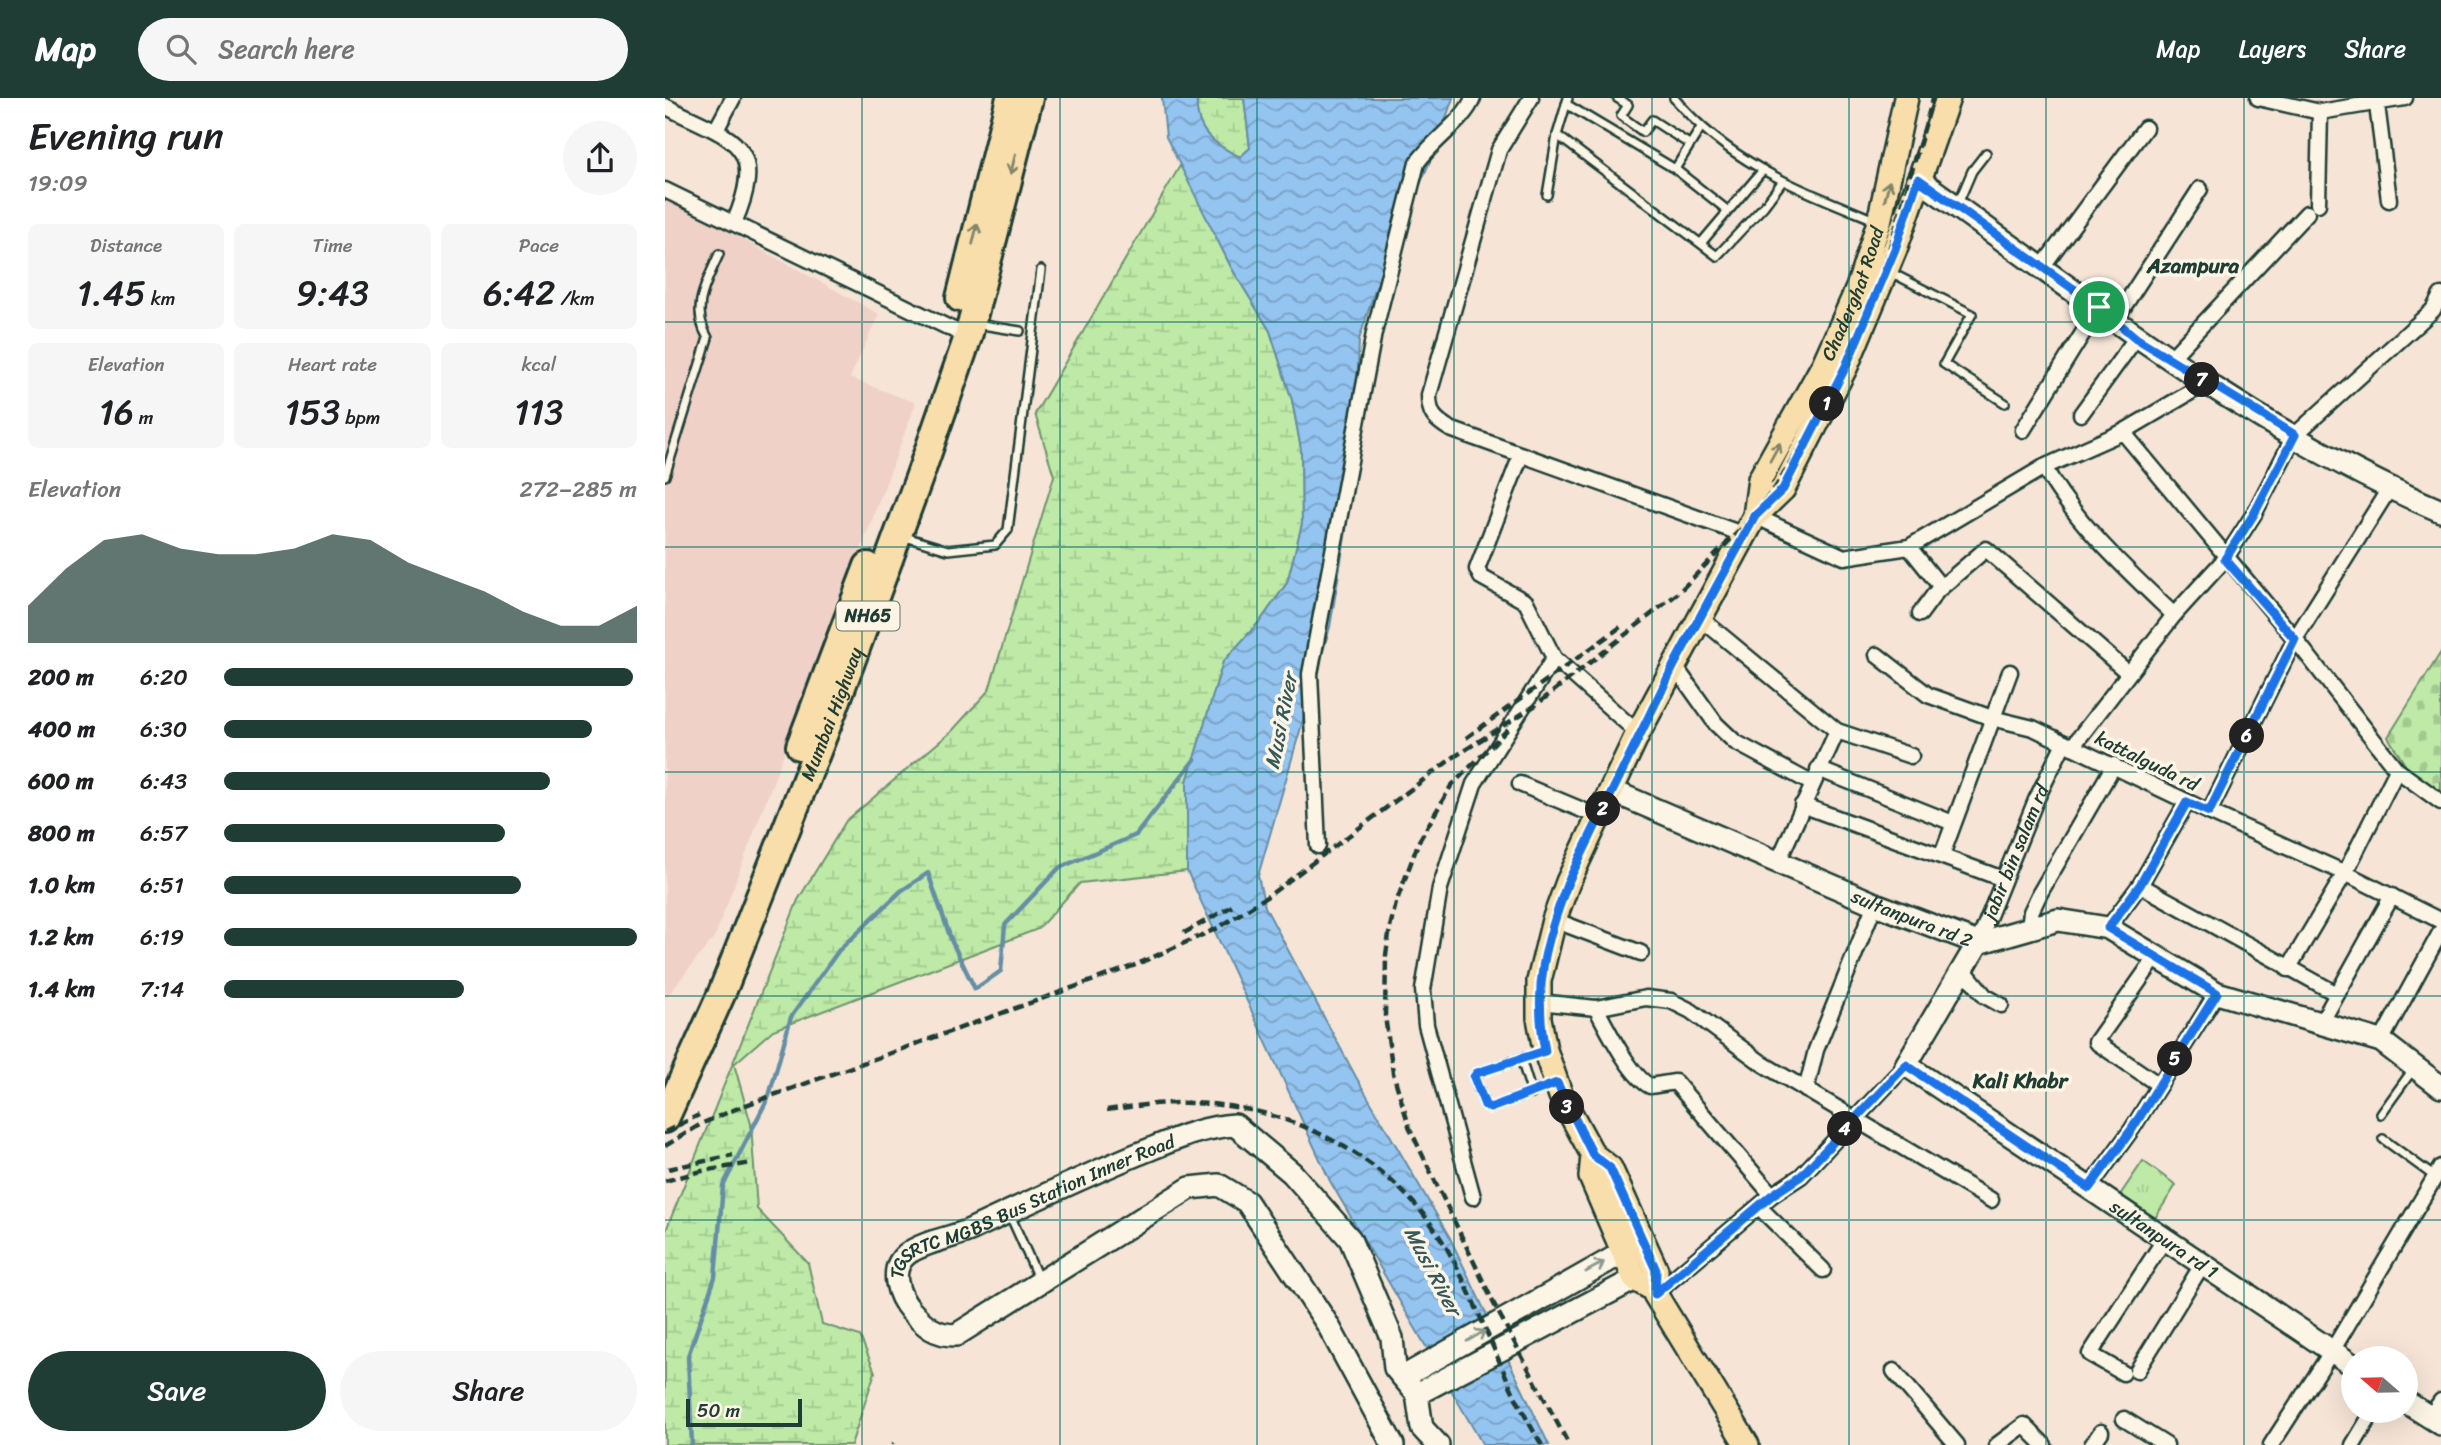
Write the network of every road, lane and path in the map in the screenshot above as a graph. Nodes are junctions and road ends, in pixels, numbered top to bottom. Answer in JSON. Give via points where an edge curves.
{"nodes":[{"id":1,"x":733,"y":98,"type":"edge"},
{"id":2,"x":1473,"y":98,"type":"edge"},
{"id":3,"x":1531,"y":98,"type":"edge"},
{"id":4,"x":1617,"y":98,"type":"edge"},
{"id":5,"x":1674,"y":98,"type":"edge"},
{"id":6,"x":1906,"y":98,"type":"edge"},
{"id":7,"x":1948,"y":98,"type":"edge"},
{"id":8,"x":2258,"y":98,"type":"edge"},
{"id":9,"x":2405,"y":98,"type":"edge"},
{"id":10,"x":1567,"y":101,"type":"edge"},
{"id":11,"x":1013,"y":102,"type":"edge"},
{"id":12,"x":2377,"y":105,"type":"junction"},
{"id":13,"x":667,"y":112,"type":"edge"},
{"id":14,"x":2320,"y":112,"type":"junction"},
{"id":15,"x":2145,"y":128,"type":"dead end"},
{"id":16,"x":1700,"y":129,"type":"junction"},
{"id":17,"x":716,"y":131,"type":"junction"},
{"id":18,"x":1557,"y":135,"type":"junction"},
{"id":19,"x":1689,"y":144,"type":"junction"},
{"id":20,"x":1986,"y":153,"type":"dead end"},
{"id":21,"x":1675,"y":169,"type":"junction"},
{"id":22,"x":1763,"y":170,"type":"junction"},
{"id":23,"x":1918,"y":179,"type":"junction"},
{"id":24,"x":1782,"y":182,"type":"junction"},
{"id":25,"x":2200,"y":189,"type":"dead end"},
{"id":26,"x":665,"y":190,"type":"edge"},
{"id":27,"x":1547,"y":195,"type":"dead end"},
{"id":28,"x":2389,"y":200,"type":"dead end"},
{"id":29,"x":1957,"y":206,"type":"junction"},
{"id":30,"x":1727,"y":210,"type":"junction"},
{"id":31,"x":1879,"y":222,"type":"junction"},
{"id":32,"x":734,"y":223,"type":"junction"},
{"id":33,"x":1702,"y":242,"type":"junction"},
{"id":34,"x":719,"y":254,"type":"dead end"},
{"id":35,"x":2042,"y":267,"type":"junction"},
{"id":36,"x":1041,"y":270,"type":"dead end"},
{"id":37,"x":1887,"y":270,"type":"junction"},
{"id":38,"x":2441,"y":295,"type":"edge"},
{"id":39,"x":2107,"y":314,"type":"junction"},
{"id":40,"x":964,"y":331,"type":"junction"},
{"id":41,"x":1020,"y":331,"type":"dead end"},
{"id":42,"x":2136,"y":338,"type":"junction"},
{"id":43,"x":2170,"y":359,"type":"junction"},
{"id":44,"x":2206,"y":383,"type":"junction"},
{"id":45,"x":2005,"y":403,"type":"dead end"},
{"id":46,"x":2081,"y":414,"type":"dead end"},
{"id":47,"x":2024,"y":430,"type":"dead end"},
{"id":48,"x":2123,"y":432,"type":"junction"},
{"id":49,"x":2295,"y":435,"type":"junction"},
{"id":50,"x":1521,"y":455,"type":"junction"},
{"id":51,"x":2045,"y":467,"type":"junction"},
{"id":52,"x":665,"y":476,"type":"edge"},
{"id":53,"x":2389,"y":489,"type":"junction"},
{"id":54,"x":2441,"y":511,"type":"edge"},
{"id":55,"x":1750,"y":526,"type":"junction"},
{"id":56,"x":898,"y":535,"type":"junction"},
{"id":57,"x":1909,"y":547,"type":"junction"},
{"id":58,"x":2225,"y":559,"type":"junction"},
{"id":59,"x":1941,"y":587,"type":"junction"},
{"id":60,"x":1920,"y":614,"type":"dead end"},
{"id":61,"x":2174,"y":615,"type":"junction"},
{"id":62,"x":1699,"y":617,"type":"junction"},
{"id":63,"x":2295,"y":639,"type":"junction"},
{"id":64,"x":1877,"y":654,"type":"dead end"},
{"id":65,"x":1553,"y":658,"type":"junction"},
{"id":66,"x":1674,"y":665,"type":"junction"},
{"id":67,"x":2010,"y":672,"type":"dead end"},
{"id":68,"x":2127,"y":672,"type":"junction"},
{"id":69,"x":1992,"y":718,"type":"junction"},
{"id":70,"x":1837,"y":730,"type":"junction"},
{"id":71,"x":1638,"y":733,"type":"junction"},
{"id":72,"x":2068,"y":745,"type":"junction"},
{"id":73,"x":1911,"y":756,"type":"dead end"},
{"id":74,"x":2114,"y":765,"type":"junction"},
{"id":75,"x":1818,"y":769,"type":"junction"},
{"id":76,"x":2397,"y":770,"type":"junction"},
{"id":77,"x":1811,"y":783,"type":"junction"},
{"id":78,"x":1520,"y":784,"type":"dead end"},
{"id":79,"x":1612,"y":790,"type":"junction"},
{"id":80,"x":2187,"y":802,"type":"junction"},
{"id":81,"x":2441,"y":802,"type":"edge"},
{"id":82,"x":1802,"y":805,"type":"junction"},
{"id":83,"x":2209,"y":812,"type":"junction"},
{"id":84,"x":1599,"y":817,"type":"junction"},
{"id":85,"x":1953,"y":823,"type":"junction"},
{"id":86,"x":1318,"y":846,"type":"dead end"},
{"id":87,"x":1942,"y":856,"type":"junction"},
{"id":88,"x":1778,"y":862,"type":"junction"},
{"id":89,"x":2345,"y":873,"type":"junction"},
{"id":90,"x":2003,"y":879,"type":"junction"},
{"id":91,"x":2140,"y":885,"type":"junction"},
{"id":92,"x":2392,"y":896,"type":"junction"},
{"id":93,"x":1875,"y":904,"type":"junction"},
{"id":94,"x":1554,"y":920,"type":"junction"},
{"id":95,"x":2441,"y":921,"type":"edge"},
{"id":96,"x":2029,"y":927,"type":"junction"},
{"id":97,"x":2108,"y":928,"type":"junction"},
{"id":98,"x":2441,"y":931,"type":"edge"},
{"id":99,"x":1978,"y":943,"type":"junction"},
{"id":100,"x":1641,"y":953,"type":"dead end"},
{"id":101,"x":2156,"y":957,"type":"junction"},
{"id":102,"x":1963,"y":969,"type":"junction"},
{"id":103,"x":2288,"y":969,"type":"junction"},
{"id":104,"x":2217,"y":993,"type":"junction"},
{"id":105,"x":2337,"y":994,"type":"junction"},
{"id":106,"x":1539,"y":1002,"type":"junction"},
{"id":107,"x":2001,"y":1005,"type":"dead end"},
{"id":108,"x":1596,"y":1008,"type":"junction"},
{"id":109,"x":2321,"y":1023,"type":"junction"},
{"id":110,"x":2381,"y":1041,"type":"junction"},
{"id":111,"x":1545,"y":1051,"type":"junction"},
{"id":112,"x":1521,"y":1059,"type":"junction"},
{"id":113,"x":1906,"y":1065,"type":"junction"},
{"id":114,"x":2416,"y":1065,"type":"junction"},
{"id":115,"x":665,"y":1079,"type":"edge"},
{"id":116,"x":1557,"y":1083,"type":"junction"},
{"id":117,"x":2159,"y":1085,"type":"junction"},
{"id":118,"x":2441,"y":1087,"type":"edge"},
{"id":119,"x":1806,"y":1090,"type":"junction"},
{"id":120,"x":1532,"y":1094,"type":"junction"},
{"id":121,"x":2381,"y":1114,"type":"dead end"},
{"id":122,"x":665,"y":1119,"type":"edge"},
{"id":123,"x":1854,"y":1120,"type":"junction"},
{"id":124,"x":2383,"y":1139,"type":"dead end"},
{"id":125,"x":1593,"y":1155,"type":"junction"},
{"id":126,"x":2439,"y":1175,"type":"edge"},
{"id":127,"x":2089,"y":1188,"type":"junction"},
{"id":128,"x":1772,"y":1195,"type":"junction"},
{"id":129,"x":1473,"y":1197,"type":"dead end"},
{"id":130,"x":1991,"y":1200,"type":"dead end"},
{"id":131,"x":1759,"y":1207,"type":"junction"},
{"id":132,"x":1008,"y":1211,"type":"junction"},
{"id":133,"x":2165,"y":1240,"type":"junction"},
{"id":134,"x":1624,"y":1252,"type":"junction"},
{"id":135,"x":2202,"y":1265,"type":"junction"},
{"id":136,"x":1823,"y":1270,"type":"dead end"},
{"id":137,"x":1041,"y":1284,"type":"junction"},
{"id":138,"x":1648,"y":1287,"type":"junction"},
{"id":139,"x":2332,"y":1351,"type":"junction"},
{"id":140,"x":2341,"y":1357,"type":"edge"},
{"id":141,"x":1894,"y":1370,"type":"dead end"},
{"id":142,"x":1416,"y":1382,"type":"junction"},
{"id":143,"x":2419,"y":1407,"type":"edge"},
{"id":144,"x":2437,"y":1414,"type":"edge"},
{"id":145,"x":2124,"y":1419,"type":"dead end"},
{"id":146,"x":2366,"y":1423,"type":"edge"},
{"id":147,"x":2101,"y":1432,"type":"dead end"},
{"id":148,"x":1393,"y":1445,"type":"edge"},
{"id":149,"x":1439,"y":1445,"type":"edge"},
{"id":150,"x":1747,"y":1445,"type":"edge"},
{"id":151,"x":1957,"y":1445,"type":"edge"},
{"id":152,"x":1997,"y":1445,"type":"edge"},
{"id":153,"x":2044,"y":1445,"type":"edge"},
{"id":154,"x":2092,"y":1445,"type":"edge"},
{"id":155,"x":2166,"y":1445,"type":"edge"},
{"id":156,"x":2271,"y":1445,"type":"edge"},
{"id":157,"x":2353,"y":1445,"type":"edge"}],
"edges":[{"from":1,"to":17,"type":"street"},
{"from":2,"to":86,"type":"street","via":[[1469,110],[1431,143],[1417,163],[1374,333],[1310,674]]},
{"from":3,"to":50,"type":"street","via":[[1500,150],[1429,395],[1429,410],[1435,420]]},
{"from":4,"to":19,"type":"lane","via":[[1628,105],[1621,116],[1643,132],[1652,120]]},
{"from":5,"to":16,"type":"lane"},
{"from":31,"to":6,"type":"main road","name":"Chaderghat Road","one_way":true},
{"from":7,"to":23,"type":"main road","name":"Chaderghat Road"},
{"from":8,"to":14,"type":"street"},
{"from":9,"to":12,"type":"street"},
{"from":10,"to":18,"type":"lane"},
{"from":10,"to":21,"type":"lane"},
{"from":11,"to":40,"type":"highway","name":"Mumbai Highway","number":"NH65"},
{"from":12,"to":14,"type":"street"},
{"from":12,"to":28,"type":"street"},
{"from":13,"to":17,"type":"street"},
{"from":14,"to":43,"type":"street","via":[[2313,209]]},
{"from":15,"to":35,"type":"street"},
{"from":16,"to":19,"type":"lane"},
{"from":16,"to":22,"type":"lane"},
{"from":17,"to":32,"type":"street","via":[[734,142],[746,159],[747,193]]},
{"from":18,"to":27,"type":"lane"},
{"from":18,"to":33,"type":"lane"},
{"from":19,"to":21,"type":"lane"},
{"from":20,"to":29,"type":"lane","via":[[1972,170]]},
{"from":21,"to":30,"type":"lane"},
{"from":22,"to":24,"type":"lane"},
{"from":22,"to":30,"type":"lane"},
{"from":23,"to":29,"type":"street"},
{"from":23,"to":37,"type":"main road","name":"Chaderghat Road"},
{"from":24,"to":31,"type":"lane"},
{"from":24,"to":33,"type":"lane","via":[[1717,256]]},
{"from":25,"to":39,"type":"street"},
{"from":26,"to":32,"type":"street"},
{"from":29,"to":35,"type":"street"},
{"from":30,"to":33,"type":"lane"},
{"from":55,"to":31,"type":"main road","name":"Chaderghat Road","one_way":true,"via":[[1760,479],[1824,364]]},
{"from":32,"to":40,"type":"street"},
{"from":34,"to":52,"type":"lane","via":[[699,307],[698,321],[708,338]]},
{"from":35,"to":39,"type":"street"},
{"from":36,"to":56,"type":"lane","via":[[1008,530],[995,545],[948,550]]},
{"from":37,"to":45,"type":"lane","via":[[1972,314],[1944,364]]},
{"from":37,"to":55,"type":"main road","name":"Chaderghat Road","via":[[1846,366],[1783,489]]},
{"from":38,"to":49,"type":"street","via":[[2433,310]]},
{"from":39,"to":42,"type":"street"},
{"from":39,"to":47,"type":"street"},
{"from":40,"to":41,"type":"lane"},
{"from":40,"to":56,"type":"highway","name":"Mumbai Highway","number":"NH65"},
{"from":40,"to":115,"type":"highway","name":"Mumbai Highway","number":"NH65","via":[[901,478],[728,934]]},
{"from":42,"to":43,"type":"street"},
{"from":42,"to":46,"type":"street"},
{"from":43,"to":44,"type":"street"},
{"from":44,"to":48,"type":"street"},
{"from":44,"to":49,"type":"street"},
{"from":48,"to":51,"type":"street"},
{"from":48,"to":58,"type":"street"},
{"from":49,"to":53,"type":"street"},
{"from":49,"to":58,"type":"street","name":"jabir bin salam rd"},
{"from":50,"to":55,"type":"street"},
{"from":50,"to":65,"type":"street","via":[[1477,569],[1481,577],[1526,602]]},
{"from":51,"to":57,"type":"street"},
{"from":51,"to":61,"type":"street","via":[[2061,496]]},
{"from":53,"to":54,"type":"street"},
{"from":53,"to":63,"type":"street"},
{"from":55,"to":57,"type":"street","via":[[1844,557]]},
{"from":55,"to":62,"type":"main road","name":"Chaderghat Road"},
{"from":56,"to":122,"type":"highway","name":"Mumbai Highway","number":"NH65","via":[[721,995]]},
{"from":57,"to":59,"type":"street"},
{"from":58,"to":61,"type":"street","name":"jabir bin salam rd"},
{"from":58,"to":63,"type":"street"},
{"from":59,"to":60,"type":"street"},
{"from":59,"to":68,"type":"street","via":[[1986,550]]},
{"from":61,"to":68,"type":"street","name":"jabir bin salam rd"},
{"from":62,"to":66,"type":"main road","name":"Chaderghat Road"},
{"from":62,"to":70,"type":"street"},
{"from":63,"to":76,"type":"street"},
{"from":63,"to":83,"type":"street"},
{"from":64,"to":69,"type":"street","name":"kattalguda rd","via":[[1928,695]]},
{"from":65,"to":71,"type":"street"},
{"from":65,"to":129,"type":"street","via":[[1475,785],[1440,888],[1423,990],[1426,1025]]},
{"from":66,"to":71,"type":"main road","name":"Chaderghat Road"},
{"from":66,"to":77,"type":"street","via":[[1716,724],[1735,742]]},
{"from":67,"to":69,"type":"street"},
{"from":68,"to":72,"type":"street","name":"jabir bin salam rd"},
{"from":69,"to":72,"type":"street","name":"kattalguda rd","via":[[2033,728]]},
{"from":69,"to":85,"type":"street"},
{"from":70,"to":73,"type":"street"},
{"from":70,"to":75,"type":"street"},
{"from":71,"to":79,"type":"main road","name":"Chaderghat Road"},
{"from":72,"to":74,"type":"street","name":"kattalguda rd"},
{"from":72,"to":90,"type":"street","name":"jabir bin salam rd","via":[[2036,800]]},
{"from":74,"to":80,"type":"street","name":"kattalguda rd"},
{"from":74,"to":96,"type":"street","via":[[2040,893]]},
{"from":75,"to":77,"type":"street"},
{"from":75,"to":85,"type":"street"},
{"from":76,"to":81,"type":"street"},
{"from":76,"to":89,"type":"street"},
{"from":77,"to":82,"type":"street"},
{"from":78,"to":84,"type":"street"},
{"from":79,"to":84,"type":"main road","name":"Chaderghat Road"},
{"from":79,"to":88,"type":"street","name":"sultanpura rd 2"},
{"from":80,"to":83,"type":"street","name":"kattalguda rd"},
{"from":80,"to":91,"type":"street"},
{"from":82,"to":87,"type":"street"},
{"from":82,"to":88,"type":"street"},
{"from":83,"to":89,"type":"street","name":"kattalguda rd"},
{"from":84,"to":94,"type":"main road","name":"Chaderghat Road"},
{"from":85,"to":87,"type":"street"},
{"from":87,"to":90,"type":"street"},
{"from":88,"to":93,"type":"street","name":"sultanpura rd 2"},
{"from":89,"to":92,"type":"street","name":"kattalguda rd"},
{"from":89,"to":103,"type":"street"},
{"from":90,"to":99,"type":"street","name":"jabir bin salam rd"},
{"from":91,"to":97,"type":"street"},
{"from":91,"to":103,"type":"street"},
{"from":92,"to":95,"type":"street","name":"kattalguda rd"},
{"from":92,"to":105,"type":"street"},
{"from":93,"to":99,"type":"street","name":"sultanpura rd 2"},
{"from":93,"to":119,"type":"street","via":[[1815,1050]]},
{"from":94,"to":100,"type":"street"},
{"from":94,"to":106,"type":"main road","name":"Chaderghat Road","via":[[1541,968]]},
{"from":96,"to":97,"type":"street","name":"sultanpura rd 2","via":[[2058,919]]},
{"from":96,"to":99,"type":"street","name":"sultanpura rd 2"},
{"from":97,"to":101,"type":"street","name":"sultanpura rd 2"},
{"from":98,"to":110,"type":"street"},
{"from":99,"to":102,"type":"street","name":"jabir bin salam rd"},
{"from":101,"to":104,"type":"street","name":"sultanpura rd 2"},
{"from":101,"to":117,"type":"street","via":[[2096,1042]]},
{"from":102,"to":107,"type":"street","via":[[1985,996]]},
{"from":102,"to":113,"type":"street","name":"jabir bin salam rd"},
{"from":103,"to":105,"type":"street"},
{"from":104,"to":109,"type":"street","name":"sultanpura rd 2"},
{"from":104,"to":117,"type":"street"},
{"from":105,"to":109,"type":"street"},
{"from":106,"to":108,"type":"street"},
{"from":106,"to":111,"type":"main road","name":"Chaderghat Road"},
{"from":108,"to":119,"type":"street","via":[[1646,998],[1671,1001]]},
{"from":108,"to":128,"type":"street","via":[[1642,1080],[1650,1086],[1675,1082]]},
{"from":109,"to":110,"type":"street","name":"sultanpura rd 2"},
{"from":110,"to":114,"type":"street","name":"sultanpura rd 2"},
{"from":111,"to":112,"type":"lane"},
{"from":111,"to":116,"type":"main road","name":"Chaderghat Road"},
{"from":112,"to":120,"type":"lane"},
{"from":112,"to":120,"type":"lane","via":[[1474,1077],[1490,1108]]},
{"from":113,"to":123,"type":"street","name":"jabir bin salam rd"},
{"from":113,"to":127,"type":"street","name":"sultanpura rd 1"},
{"from":114,"to":118,"type":"street","name":"sultanpura rd 2"},
{"from":114,"to":121,"type":"lane"},
{"from":116,"to":120,"type":"lane"},
{"from":116,"to":125,"type":"main road","name":"Chaderghat Road"},
{"from":117,"to":127,"type":"street"},
{"from":119,"to":123,"type":"street"},
{"from":123,"to":128,"type":"street","name":"jabir bin salam rd","via":[[1801,1176]]},
{"from":123,"to":130,"type":"street"},
{"from":124,"to":126,"type":"lane"},
{"from":125,"to":134,"type":"main road","name":"Chaderghat Road","via":[[1591,1177]]},
{"from":125,"to":138,"type":"main road","name":"Chaderghat Road","via":[[1610,1168],[1656,1270]]},
{"from":126,"to":139,"type":"street"},
{"from":127,"to":133,"type":"street","name":"sultanpura rd 1"},
{"from":128,"to":131,"type":"street","name":"jabir bin salam rd"},
{"from":131,"to":136,"type":"street"},
{"from":131,"to":138,"type":"street","name":"jabir bin salam rd"},
{"from":132,"to":137,"type":"lane"},
{"from":132,"to":137,"type":"street","name":"TGSRTC MGBS Bus Station Inner Road","via":[[908,1254],[899,1264],[896,1279],[902,1301],[926,1327],[956,1335]]},
{"from":132,"to":142,"type":"street","name":"TGSRTC MGBS Bus Station Inner Road","via":[[1206,1127],[1235,1125],[1292,1173],[1350,1239],[1392,1338],[1395,1368]]},
{"from":133,"to":135,"type":"street","name":"sultanpura rd 1"},
{"from":133,"to":135,"type":"street","via":[[2090,1354],[2130,1372]]},
{"from":134,"to":138,"type":"main road","name":"Chaderghat Road"},
{"from":142,"to":134,"type":"street","one_way":true,"via":[[1567,1283]]},
{"from":135,"to":139,"type":"street","name":"sultanpura rd 1"},
{"from":137,"to":148,"type":"street","name":"TGSRTC MGBS Bus Station Inner Road","via":[[1190,1188],[1210,1184],[1226,1188],[1247,1202],[1328,1325]]},
{"from":138,"to":142,"type":"street","via":[[1576,1307]]},
{"from":138,"to":150,"type":"main road","name":"Chaderghat Road"},
{"from":139,"to":140,"type":"street","name":"sultanpura rd 1"},
{"from":139,"to":156,"type":"street"},
{"from":141,"to":151,"type":"street"},
{"from":142,"to":149,"type":"street","name":"TGSRTC MGBS Bus Station Inner Road","via":[[1422,1428]]},
{"from":143,"to":144,"type":"street"},
{"from":145,"to":155,"type":"street"},
{"from":146,"to":157,"type":"street"},
{"from":147,"to":154,"type":"street"},
{"from":152,"to":153,"type":"street","via":[[2024,1425]]}]}
